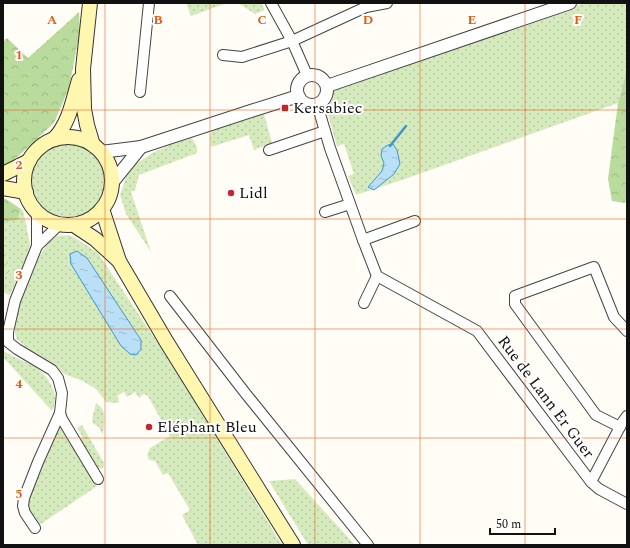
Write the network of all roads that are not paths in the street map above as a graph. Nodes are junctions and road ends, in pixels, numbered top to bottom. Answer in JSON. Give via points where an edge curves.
{"nodes":[{"id":1,"x":90,"y":3,"type":"edge"},
{"id":2,"x":149,"y":3,"type":"edge"},
{"id":3,"x":271,"y":3,"type":"edge"},
{"id":4,"x":387,"y":3,"type":"edge"},
{"id":5,"x":570,"y":3,"type":"edge"},
{"id":6,"x":366,"y":5,"type":"edge"},
{"id":7,"x":292,"y":41,"type":"junction"},
{"id":8,"x":223,"y":55,"type":"dead end"},
{"id":9,"x":83,"y":69,"type":"junction"},
{"id":10,"x":307,"y":76,"type":"junction"},
{"id":11,"x":327,"y":86,"type":"junction"},
{"id":12,"x":140,"y":92,"type":"dead end"},
{"id":13,"x":299,"y":97,"type":"junction"},
{"id":14,"x":317,"y":104,"type":"junction"},
{"id":15,"x":325,"y":131,"type":"junction"},
{"id":16,"x":54,"y":139,"type":"junction"},
{"id":17,"x":141,"y":147,"type":"junction"},
{"id":18,"x":97,"y":148,"type":"junction"},
{"id":19,"x":270,"y":150,"type":"dead end"},
{"id":20,"x":29,"y":161,"type":"junction"},
{"id":21,"x":3,"y":174,"type":"edge"},
{"id":22,"x":112,"y":183,"type":"junction"},
{"id":23,"x":3,"y":188,"type":"edge"},
{"id":24,"x":26,"y":192,"type":"junction"},
{"id":25,"x":350,"y":204,"type":"junction"},
{"id":26,"x":102,"y":209,"type":"junction"},
{"id":27,"x":37,"y":212,"type":"junction"},
{"id":28,"x":325,"y":212,"type":"dead end"},
{"id":29,"x":415,"y":221,"type":"dead end"},
{"id":30,"x":67,"y":224,"type":"junction"},
{"id":31,"x":363,"y":240,"type":"junction"},
{"id":32,"x":37,"y":246,"type":"junction"},
{"id":33,"x":118,"y":261,"type":"junction"},
{"id":34,"x":377,"y":276,"type":"junction"},
{"id":35,"x":170,"y":296,"type":"dead end"},
{"id":36,"x":364,"y":302,"type":"dead end"},
{"id":37,"x":627,"y":331,"type":"edge"},
{"id":38,"x":60,"y":413,"type":"junction"},
{"id":39,"x":627,"y":416,"type":"edge"},
{"id":40,"x":620,"y":427,"type":"junction"},
{"id":41,"x":98,"y":479,"type":"dead end"},
{"id":42,"x":591,"y":482,"type":"junction"},
{"id":43,"x":627,"y":504,"type":"edge"},
{"id":44,"x":34,"y":528,"type":"dead end"},
{"id":45,"x":293,"y":545,"type":"edge"},
{"id":46,"x":368,"y":545,"type":"edge"}],
"edges":[{"from":1,"to":9,"type":"main road"},
{"from":2,"to":12,"type":"street"},
{"from":3,"to":7,"type":"street"},
{"from":4,"to":6,"type":"street"},
{"from":5,"to":11,"type":"street"},
{"from":6,"to":7,"type":"street"},
{"from":7,"to":8,"type":"street","via":[[242,57]]},
{"from":7,"to":10,"type":"street"},
{"from":9,"to":16,"type":"main road","via":[[68,116],[60,133]]},
{"from":9,"to":18,"type":"main road","via":[[86,125]]},
{"from":10,"to":11,"type":"street","via":[[312,74],[322,77]]},
{"from":10,"to":13,"type":"street","via":[[298,84]]},
{"from":11,"to":14,"type":"street","via":[[327,95]]},
{"from":13,"to":14,"type":"street","via":[[309,105]]},
{"from":13,"to":17,"type":"street"},
{"from":14,"to":15,"type":"street"},
{"from":15,"to":19,"type":"street"},
{"from":15,"to":25,"type":"street"},
{"from":16,"to":18,"type":"main road","via":[[75,137]]},
{"from":16,"to":20,"type":"main road","via":[[34,153]]},
{"from":17,"to":18,"type":"street"},
{"from":17,"to":22,"type":"street"},
{"from":18,"to":22,"type":"main road","via":[[110,166]]},
{"from":20,"to":21,"type":"main road"},
{"from":20,"to":24,"type":"main road","via":[[25,174]]},
{"from":22,"to":26,"type":"main road","via":[[109,197]]},
{"from":23,"to":24,"type":"main road"},
{"from":24,"to":27,"type":"main road"},
{"from":25,"to":28,"type":"street"},
{"from":25,"to":31,"type":"street"},
{"from":26,"to":30,"type":"main road","via":[[84,222]]},
{"from":26,"to":33,"type":"main road"},
{"from":27,"to":30,"type":"main road","via":[[48,219]]},
{"from":27,"to":32,"type":"street"},
{"from":29,"to":31,"type":"street"},
{"from":30,"to":32,"type":"street"},
{"from":30,"to":33,"type":"main road","via":[[95,239]]},
{"from":31,"to":34,"type":"street"},
{"from":32,"to":38,"type":"street","via":[[15,302],[8,342],[52,370],[58,378],[62,393]]},
{"from":33,"to":45,"type":"main road"},
{"from":34,"to":36,"type":"street"},
{"from":34,"to":42,"type":"street","name":"Rue de Lann Er Guer","via":[[477,331]]},
{"from":35,"to":46,"type":"street"},
{"from":37,"to":40,"type":"street","name":"Rue de Lann Er Guer","via":[[614,317],[594,267],[515,296],[515,304],[596,415]]},
{"from":38,"to":41,"type":"street"},
{"from":38,"to":44,"type":"street","via":[[24,498],[25,513]]},
{"from":39,"to":40,"type":"street","name":"Rue de Lann Er Guer"},
{"from":40,"to":42,"type":"street","name":"Rue de Lann Er Guer"},
{"from":42,"to":43,"type":"street","name":"Rue de Lann Er Guer"}]}
